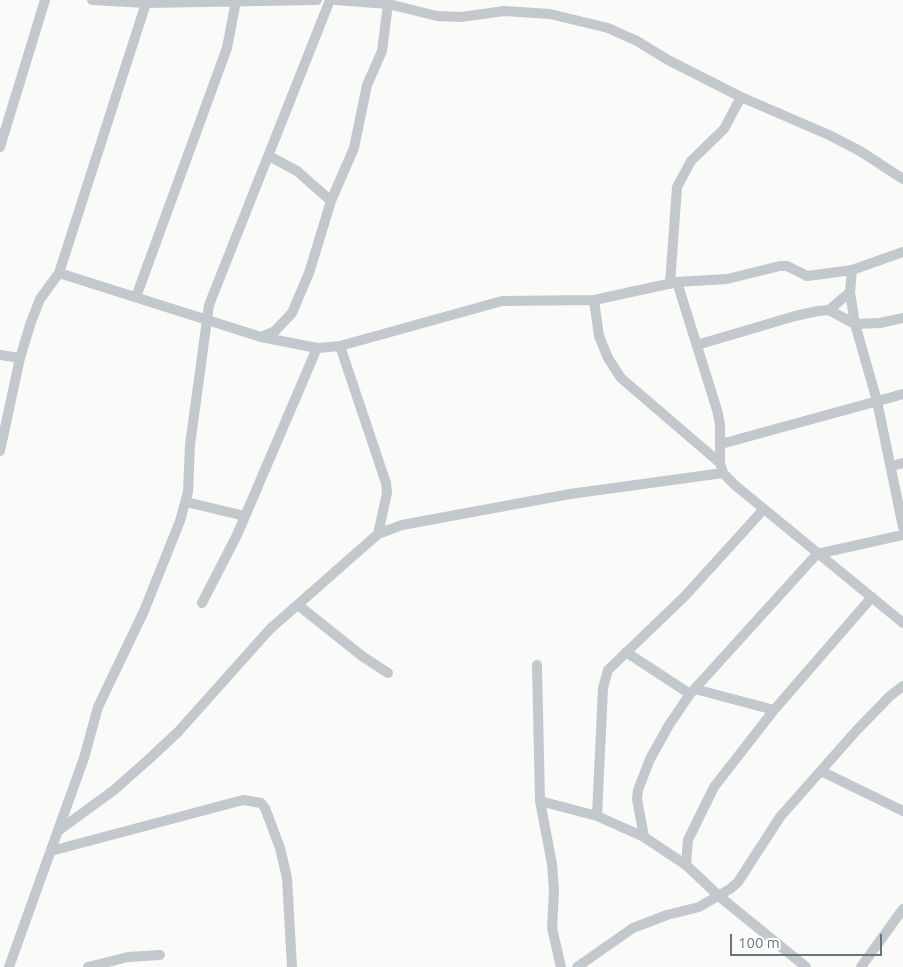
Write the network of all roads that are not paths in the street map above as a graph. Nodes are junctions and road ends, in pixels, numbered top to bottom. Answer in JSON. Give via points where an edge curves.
{"nodes":[{"id":1,"x":45,"y":0,"type":"edge"},
{"id":2,"x":92,"y":0,"type":"edge"},
{"id":3,"x":317,"y":0,"type":"edge"},
{"id":4,"x":330,"y":0,"type":"edge"},
{"id":5,"x":336,"y":0,"type":"edge"},
{"id":6,"x":230,"y":1,"type":"edge"},
{"id":7,"x":147,"y":2,"type":"edge"},
{"id":8,"x":388,"y":4,"type":"junction"},
{"id":9,"x":741,"y":97,"type":"junction"},
{"id":10,"x":0,"y":147,"type":"edge"},
{"id":11,"x":269,"y":156,"type":"junction"},
{"id":12,"x":903,"y":179,"type":"edge"},
{"id":13,"x":331,"y":201,"type":"junction"},
{"id":14,"x":903,"y":252,"type":"edge"},
{"id":15,"x":852,"y":270,"type":"junction"},
{"id":16,"x":60,"y":273,"type":"junction"},
{"id":17,"x":673,"y":283,"type":"junction"},
{"id":18,"x":850,"y":292,"type":"junction"},
{"id":19,"x":136,"y":297,"type":"junction"},
{"id":20,"x":594,"y":300,"type":"junction"},
{"id":21,"x":829,"y":310,"type":"junction"},
{"id":22,"x":903,"y":318,"type":"edge"},
{"id":23,"x":207,"y":320,"type":"junction"},
{"id":24,"x":855,"y":324,"type":"junction"},
{"id":25,"x":261,"y":337,"type":"junction"},
{"id":26,"x":340,"y":346,"type":"junction"},
{"id":27,"x":697,"y":346,"type":"junction"},
{"id":28,"x":317,"y":348,"type":"junction"},
{"id":29,"x":0,"y":355,"type":"edge"},
{"id":30,"x":20,"y":358,"type":"junction"},
{"id":31,"x":903,"y":394,"type":"edge"},
{"id":32,"x":877,"y":401,"type":"junction"},
{"id":33,"x":721,"y":444,"type":"junction"},
{"id":34,"x":0,"y":451,"type":"edge"},
{"id":35,"x":903,"y":463,"type":"edge"},
{"id":36,"x":891,"y":466,"type":"junction"},
{"id":37,"x":722,"y":468,"type":"junction"},
{"id":38,"x":186,"y":502,"type":"junction"},
{"id":39,"x":763,"y":510,"type":"junction"},
{"id":40,"x":245,"y":516,"type":"junction"},
{"id":41,"x":903,"y":527,"type":"edge"},
{"id":42,"x":378,"y":534,"type":"junction"},
{"id":43,"x":903,"y":535,"type":"edge"},
{"id":44,"x":817,"y":554,"type":"junction"},
{"id":45,"x":872,"y":596,"type":"junction"},
{"id":46,"x":202,"y":603,"type":"dead end"},
{"id":47,"x":298,"y":605,"type":"junction"},
{"id":48,"x":903,"y":623,"type":"edge"},
{"id":49,"x":626,"y":652,"type":"junction"},
{"id":50,"x":537,"y":665,"type":"dead end"},
{"id":51,"x":388,"y":673,"type":"dead end"},
{"id":52,"x":903,"y":686,"type":"edge"},
{"id":53,"x":693,"y":692,"type":"junction"},
{"id":54,"x":774,"y":710,"type":"junction"},
{"id":55,"x":821,"y":770,"type":"junction"},
{"id":56,"x":540,"y":801,"type":"junction"},
{"id":57,"x":903,"y":811,"type":"edge"},
{"id":58,"x":597,"y":816,"type":"junction"},
{"id":59,"x":58,"y":832,"type":"junction"},
{"id":60,"x":644,"y":837,"type":"junction"},
{"id":61,"x":51,"y":851,"type":"junction"},
{"id":62,"x":686,"y":865,"type":"junction"},
{"id":63,"x":720,"y":897,"type":"junction"},
{"id":64,"x":903,"y":909,"type":"edge"},
{"id":65,"x":160,"y":955,"type":"dead end"},
{"id":66,"x":9,"y":967,"type":"edge"},
{"id":67,"x":88,"y":967,"type":"edge"},
{"id":68,"x":292,"y":967,"type":"edge"},
{"id":69,"x":561,"y":967,"type":"edge"},
{"id":70,"x":577,"y":967,"type":"edge"},
{"id":71,"x":806,"y":967,"type":"edge"},
{"id":72,"x":861,"y":967,"type":"edge"}],
"edges":[{"from":1,"to":10,"type":"street"},
{"from":2,"to":7,"type":"street"},
{"from":3,"to":6,"type":"street"},
{"from":4,"to":11,"type":"street"},
{"from":5,"to":8,"type":"street"},
{"from":6,"to":7,"type":"street"},
{"from":6,"to":19,"type":"street","via":[[227,48]]},
{"from":7,"to":16,"type":"street"},
{"from":8,"to":9,"type":"street","via":[[437,16],[461,17],[504,11],[578,19],[637,41]]},
{"from":8,"to":13,"type":"street","via":[[382,51],[367,85],[354,148]]},
{"from":9,"to":12,"type":"street","via":[[829,135]]},
{"from":9,"to":17,"type":"street","via":[[724,129],[691,161],[677,187]]},
{"from":11,"to":13,"type":"street","via":[[297,172]]},
{"from":11,"to":23,"type":"street","via":[[212,295]]},
{"from":13,"to":25,"type":"street","via":[[309,273],[292,313],[275,331]]},
{"from":14,"to":15,"type":"street"},
{"from":15,"to":17,"type":"street","via":[[806,276],[787,266],[780,266],[727,279]]},
{"from":15,"to":18,"type":"street"},
{"from":16,"to":19,"type":"street"},
{"from":16,"to":30,"type":"street","via":[[40,299]]},
{"from":17,"to":20,"type":"street"},
{"from":17,"to":27,"type":"street"},
{"from":18,"to":21,"type":"street"},
{"from":18,"to":24,"type":"street"},
{"from":19,"to":23,"type":"street"},
{"from":20,"to":26,"type":"street","via":[[491,302]]},
{"from":20,"to":37,"type":"street","via":[[599,336],[621,378]]},
{"from":21,"to":24,"type":"street"},
{"from":21,"to":27,"type":"street","via":[[794,316]]},
{"from":22,"to":24,"type":"street"},
{"from":23,"to":25,"type":"street"},
{"from":23,"to":38,"type":"street","via":[[191,436]]},
{"from":24,"to":32,"type":"street"},
{"from":25,"to":28,"type":"street"},
{"from":26,"to":28,"type":"street"},
{"from":26,"to":42,"type":"street","via":[[386,483],[388,493]]},
{"from":27,"to":33,"type":"street","via":[[717,410]]},
{"from":28,"to":40,"type":"street"},
{"from":29,"to":30,"type":"street"},
{"from":30,"to":34,"type":"street"},
{"from":31,"to":32,"type":"street"},
{"from":32,"to":33,"type":"street"},
{"from":32,"to":36,"type":"street"},
{"from":33,"to":37,"type":"street"},
{"from":35,"to":36,"type":"street"},
{"from":36,"to":41,"type":"street"},
{"from":37,"to":39,"type":"street"},
{"from":37,"to":42,"type":"street","via":[[402,525]]},
{"from":38,"to":40,"type":"street"},
{"from":38,"to":59,"type":"street","via":[[144,611],[98,707]]},
{"from":39,"to":44,"type":"street"},
{"from":39,"to":49,"type":"street","via":[[685,596]]},
{"from":40,"to":46,"type":"street"},
{"from":42,"to":47,"type":"street"},
{"from":43,"to":44,"type":"street"},
{"from":44,"to":45,"type":"street"},
{"from":44,"to":53,"type":"street"},
{"from":45,"to":48,"type":"street"},
{"from":45,"to":54,"type":"street"},
{"from":47,"to":51,"type":"street"},
{"from":47,"to":59,"type":"street","via":[[270,629],[178,732],[114,790]]},
{"from":49,"to":53,"type":"street"},
{"from":49,"to":58,"type":"street","via":[[608,670],[603,688]]},
{"from":50,"to":56,"type":"street"},
{"from":52,"to":55,"type":"street","via":[[867,719]]},
{"from":53,"to":54,"type":"street"},
{"from":53,"to":60,"type":"street","via":[[669,725],[650,759],[638,790]]},
{"from":54,"to":62,"type":"street","via":[[714,787],[688,840]]},
{"from":55,"to":57,"type":"street"},
{"from":55,"to":63,"type":"street","via":[[771,829],[738,882]]},
{"from":56,"to":58,"type":"street"},
{"from":56,"to":69,"type":"street","via":[[552,864],[552,928]]},
{"from":58,"to":60,"type":"street"},
{"from":59,"to":61,"type":"street"},
{"from":60,"to":62,"type":"street"},
{"from":61,"to":66,"type":"street"},
{"from":61,"to":68,"type":"street","via":[[243,800],[261,802],[280,848],[288,878]]},
{"from":62,"to":63,"type":"street"},
{"from":63,"to":70,"type":"street","via":[[633,928]]},
{"from":63,"to":71,"type":"street"},
{"from":64,"to":72,"type":"street"},
{"from":65,"to":67,"type":"street"}]}
